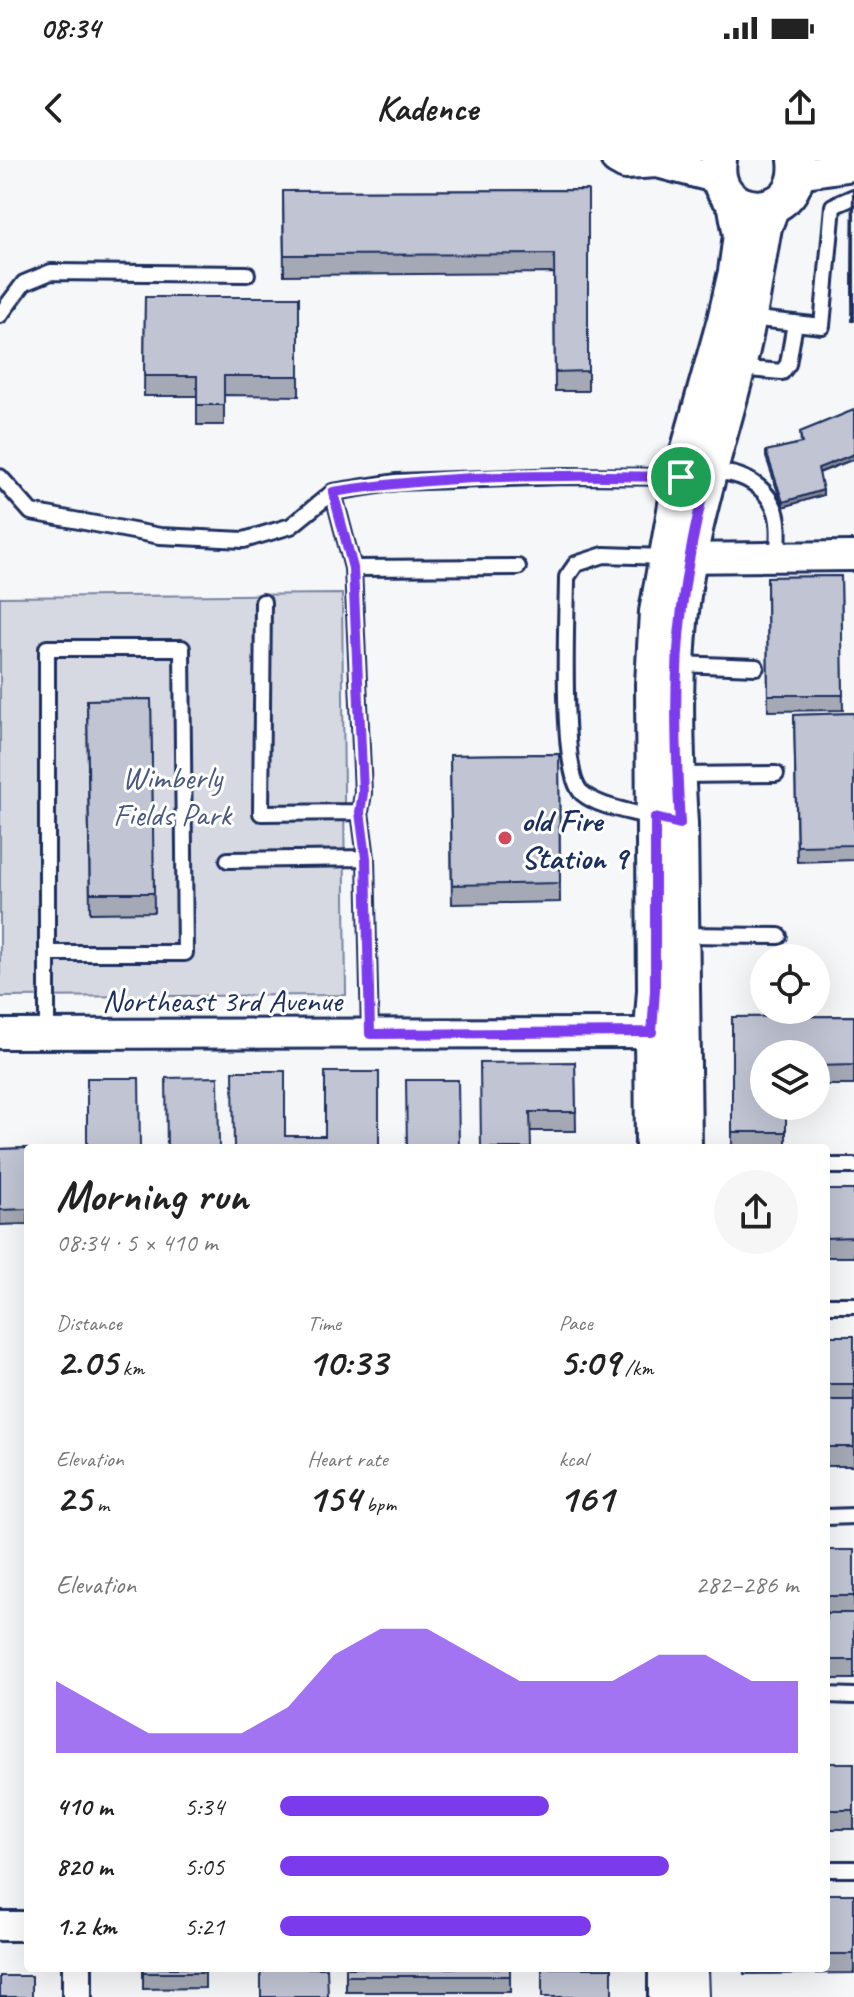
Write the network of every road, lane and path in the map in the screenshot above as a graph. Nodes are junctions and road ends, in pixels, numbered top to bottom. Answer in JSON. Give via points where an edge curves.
{"nodes":[{"id":1,"x":616,"y":160,"type":"edge"},
{"id":2,"x":854,"y":166,"type":"edge"},
{"id":3,"x":797,"y":167,"type":"edge"},
{"id":4,"x":724,"y":180,"type":"edge"},
{"id":5,"x":854,"y":197,"type":"edge"},
{"id":6,"x":772,"y":206,"type":"junction"},
{"id":7,"x":247,"y":274,"type":"dead end"},
{"id":8,"x":0,"y":315,"type":"edge"},
{"id":9,"x":748,"y":318,"type":"junction"},
{"id":10,"x":795,"y":323,"type":"junction"},
{"id":11,"x":738,"y":368,"type":"junction"},
{"id":12,"x":694,"y":476,"type":"junction"},
{"id":13,"x":0,"y":477,"type":"edge"},
{"id":14,"x":333,"y":492,"type":"junction"},
{"id":15,"x":854,"y":556,"type":"edge"},
{"id":16,"x":677,"y":558,"type":"junction"},
{"id":17,"x":778,"y":558,"type":"junction"},
{"id":18,"x":518,"y":567,"type":"dead end"},
{"id":19,"x":353,"y":568,"type":"junction"},
{"id":20,"x":263,"y":602,"type":"dead end"},
{"id":21,"x":677,"y":664,"type":"junction"},
{"id":22,"x":756,"y":667,"type":"dead end"},
{"id":23,"x":776,"y":774,"type":"dead end"},
{"id":24,"x":677,"y":775,"type":"junction"},
{"id":25,"x":360,"y":812,"type":"junction"},
{"id":26,"x":668,"y":821,"type":"junction"},
{"id":27,"x":366,"y":858,"type":"junction"},
{"id":28,"x":228,"y":860,"type":"dead end"},
{"id":29,"x":681,"y":935,"type":"junction"},
{"id":30,"x":779,"y":936,"type":"dead end"},
{"id":31,"x":47,"y":953,"type":"junction"},
{"id":32,"x":668,"y":1033,"type":"junction"},
{"id":33,"x":0,"y":1034,"type":"edge"},
{"id":34,"x":47,"y":1034,"type":"junction"},
{"id":35,"x":370,"y":1034,"type":"junction"},
{"id":36,"x":654,"y":1144,"type":"edge"},
{"id":37,"x":683,"y":1144,"type":"edge"},
{"id":38,"x":830,"y":1166,"type":"edge"},
{"id":39,"x":854,"y":1166,"type":"edge"},
{"id":40,"x":830,"y":1305,"type":"edge"},
{"id":41,"x":854,"y":1305,"type":"edge"},
{"id":42,"x":854,"y":1516,"type":"edge"},
{"id":43,"x":830,"y":1517,"type":"edge"},
{"id":44,"x":830,"y":1695,"type":"edge"},
{"id":45,"x":854,"y":1696,"type":"edge"},
{"id":46,"x":830,"y":1869,"type":"edge"},
{"id":47,"x":854,"y":1869,"type":"edge"},
{"id":48,"x":0,"y":1926,"type":"edge"},
{"id":49,"x":24,"y":1926,"type":"edge"},
{"id":50,"x":77,"y":1972,"type":"edge"},
{"id":51,"x":666,"y":1972,"type":"edge"},
{"id":52,"x":690,"y":1972,"type":"edge"},
{"id":53,"x":77,"y":1997,"type":"edge"},
{"id":54,"x":666,"y":1997,"type":"edge"},
{"id":55,"x":691,"y":1997,"type":"edge"}],
"edges":[{"from":1,"to":4,"type":"street","via":[[625,165],[657,163]]},
{"from":2,"to":3,"type":"street"},
{"from":3,"to":6,"type":"street","via":[[789,194]]},
{"from":4,"to":6,"type":"street","via":[[747,207]]},
{"from":4,"to":12,"type":"street","via":[[741,235]]},
{"from":5,"to":10,"type":"lane","via":[[833,206],[822,326]]},
{"from":6,"to":9,"type":"street"},
{"from":7,"to":8,"type":"lane","via":[[51,272],[24,283]]},
{"from":9,"to":10,"type":"lane"},
{"from":9,"to":11,"type":"street"},
{"from":10,"to":11,"type":"lane","via":[[782,372]]},
{"from":11,"to":12,"type":"street"},
{"from":12,"to":14,"type":"lane","via":[[397,482]]},
{"from":12,"to":16,"type":"street"},
{"from":12,"to":17,"type":"lane","via":[[740,475],[762,491],[774,506]]},
{"from":13,"to":14,"type":"lane","via":[[31,512],[160,536],[216,539],[244,540],[291,526]]},
{"from":14,"to":19,"type":"lane"},
{"from":15,"to":17,"type":"street"},
{"from":16,"to":17,"type":"street"},
{"from":16,"to":21,"type":"street"},
{"from":16,"to":26,"type":"street","via":[[657,612],[653,684]]},
{"from":16,"to":26,"type":"lane","via":[[604,555],[576,564],[567,577],[572,775],[580,792],[604,804]]},
{"from":18,"to":19,"type":"lane"},
{"from":19,"to":25,"type":"lane"},
{"from":20,"to":25,"type":"lane","via":[[261,813]]},
{"from":21,"to":22,"type":"lane"},
{"from":21,"to":24,"type":"street"},
{"from":23,"to":24,"type":"lane"},
{"from":24,"to":26,"type":"street"},
{"from":25,"to":27,"type":"lane"},
{"from":26,"to":29,"type":"street"},
{"from":26,"to":32,"type":"street","via":[[655,990]]},
{"from":27,"to":28,"type":"lane"},
{"from":27,"to":35,"type":"lane"},
{"from":29,"to":30,"type":"lane"},
{"from":29,"to":32,"type":"street"},
{"from":31,"to":31,"type":"lane","via":[[47,648],[182,648],[185,953]]},
{"from":31,"to":34,"type":"lane"},
{"from":32,"to":35,"type":"street","name":"Northeast 3rd Avenue"},
{"from":32,"to":36,"type":"street"},
{"from":32,"to":37,"type":"street"},
{"from":33,"to":34,"type":"street","name":"Northeast 3rd Avenue"},
{"from":34,"to":35,"type":"street","name":"Northeast 3rd Avenue"},
{"from":38,"to":39,"type":"lane"},
{"from":40,"to":41,"type":"lane"},
{"from":42,"to":43,"type":"lane"},
{"from":44,"to":45,"type":"lane"},
{"from":46,"to":47,"type":"lane"},
{"from":48,"to":49,"type":"street"},
{"from":50,"to":53,"type":"street"},
{"from":51,"to":54,"type":"street"},
{"from":52,"to":55,"type":"street"}]}
